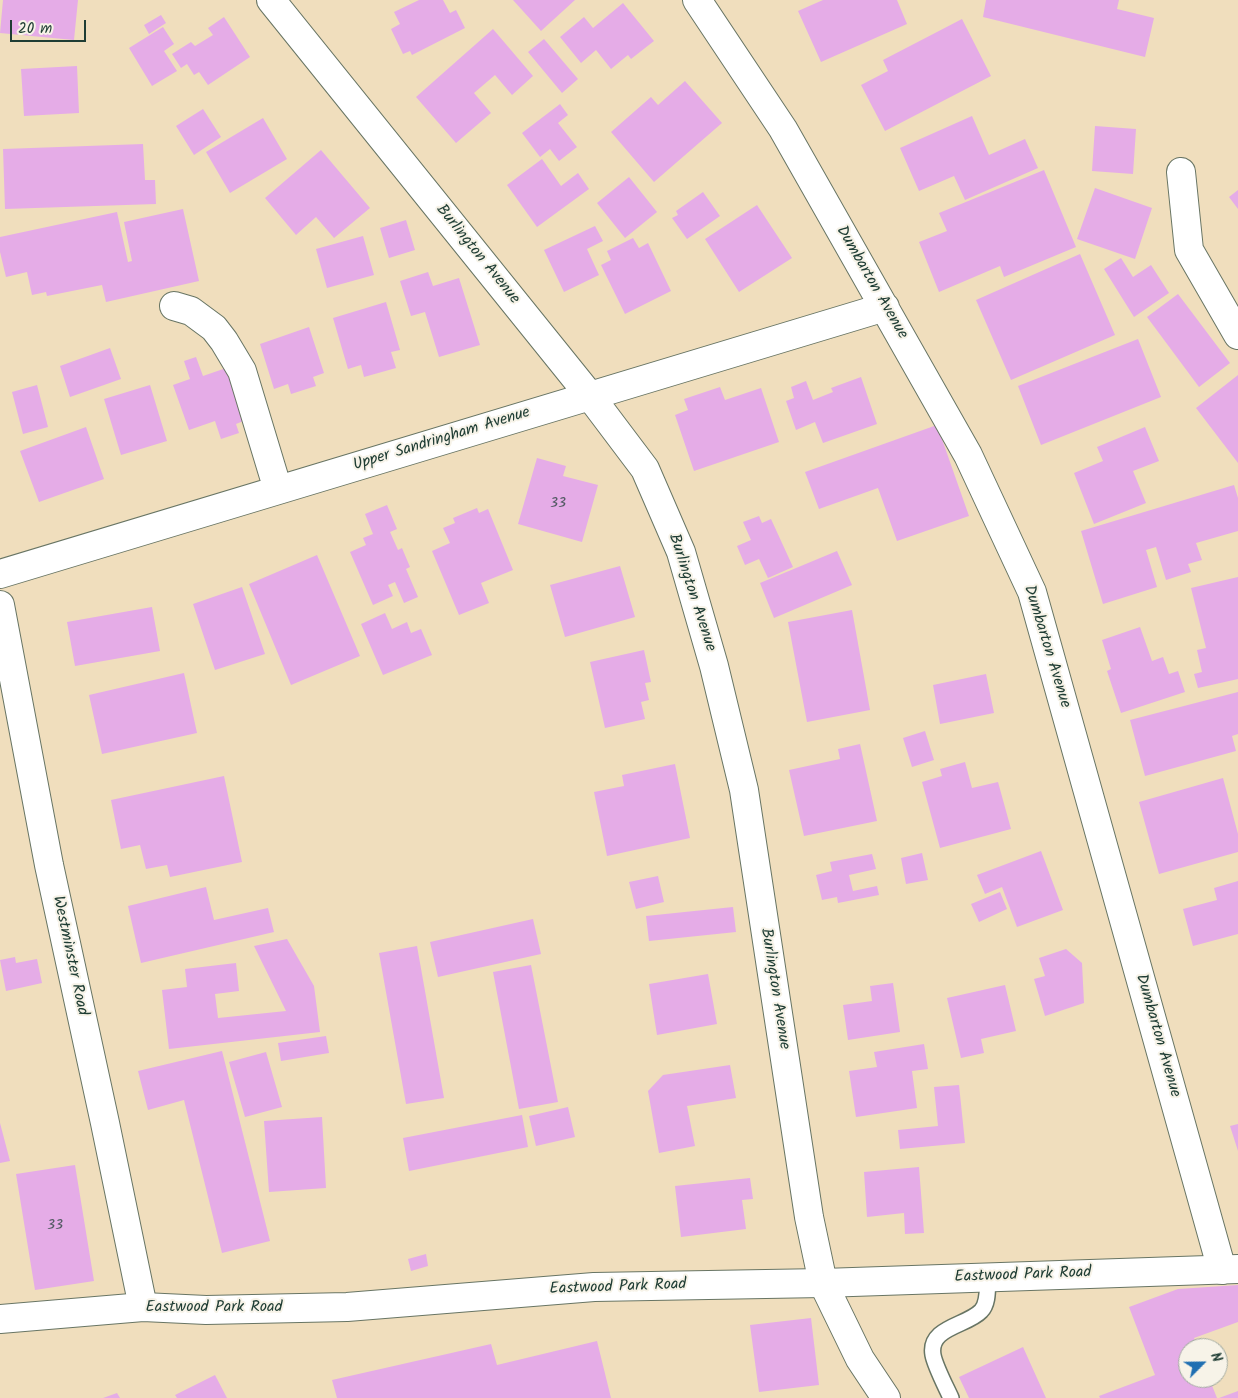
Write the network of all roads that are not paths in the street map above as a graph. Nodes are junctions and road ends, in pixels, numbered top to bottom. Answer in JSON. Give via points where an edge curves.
{"nodes":[{"id":1,"x":271,"y":0,"type":"edge"},
{"id":2,"x":697,"y":0,"type":"edge"},
{"id":3,"x":1181,"y":172,"type":"dead end"},
{"id":4,"x":174,"y":306,"type":"dead end"},
{"id":5,"x":885,"y":307,"type":"junction"},
{"id":6,"x":1238,"y":335,"type":"edge"},
{"id":7,"x":590,"y":396,"type":"junction"},
{"id":8,"x":278,"y":490,"type":"junction"},
{"id":9,"x":0,"y":574,"type":"edge"},
{"id":10,"x":0,"y":605,"type":"edge"},
{"id":11,"x":1230,"y":1269,"type":"edge"},
{"id":12,"x":988,"y":1277,"type":"junction"},
{"id":13,"x":823,"y":1283,"type":"junction"},
{"id":14,"x":143,"y":1307,"type":"junction"},
{"id":15,"x":0,"y":1320,"type":"edge"},
{"id":16,"x":886,"y":1398,"type":"edge"},
{"id":17,"x":951,"y":1398,"type":"edge"}],
"edges":[{"from":1,"to":7,"type":"street","name":"Burlington Avenue"},
{"from":2,"to":5,"type":"street","name":"Dumbarton Avenue","via":[[783,129]]},
{"from":3,"to":6,"type":"street","via":[[1189,250]]},
{"from":4,"to":8,"type":"street","via":[[191,311],[214,328],[242,371]]},
{"from":5,"to":7,"type":"street","name":"Upper Sandringham Avenue"},
{"from":5,"to":11,"type":"street","name":"Dumbarton Avenue","via":[[968,455],[1032,592]]},
{"from":7,"to":8,"type":"street","name":"Upper Sandringham Avenue"},
{"from":7,"to":13,"type":"street","name":"Burlington Avenue","via":[[645,469],[681,552],[714,666],[744,790],[809,1217]]},
{"from":8,"to":9,"type":"street","name":"Upper Sandringham Avenue"},
{"from":10,"to":14,"type":"street","name":"Westminster Road","via":[[49,866]]},
{"from":11,"to":12,"type":"street","name":"Eastwood Park Road"},
{"from":12,"to":13,"type":"street","name":"Eastwood Park Road"},
{"from":12,"to":17,"type":"lane","via":[[982,1311],[941,1333],[934,1342],[933,1355]]},
{"from":13,"to":14,"type":"street","name":"Eastwood Park Road","via":[[594,1287],[347,1307],[206,1310]]},
{"from":13,"to":16,"type":"street","name":"Burlington Avenue","via":[[860,1359]]},
{"from":14,"to":15,"type":"street","name":"Eastwood Park Road"}]}
